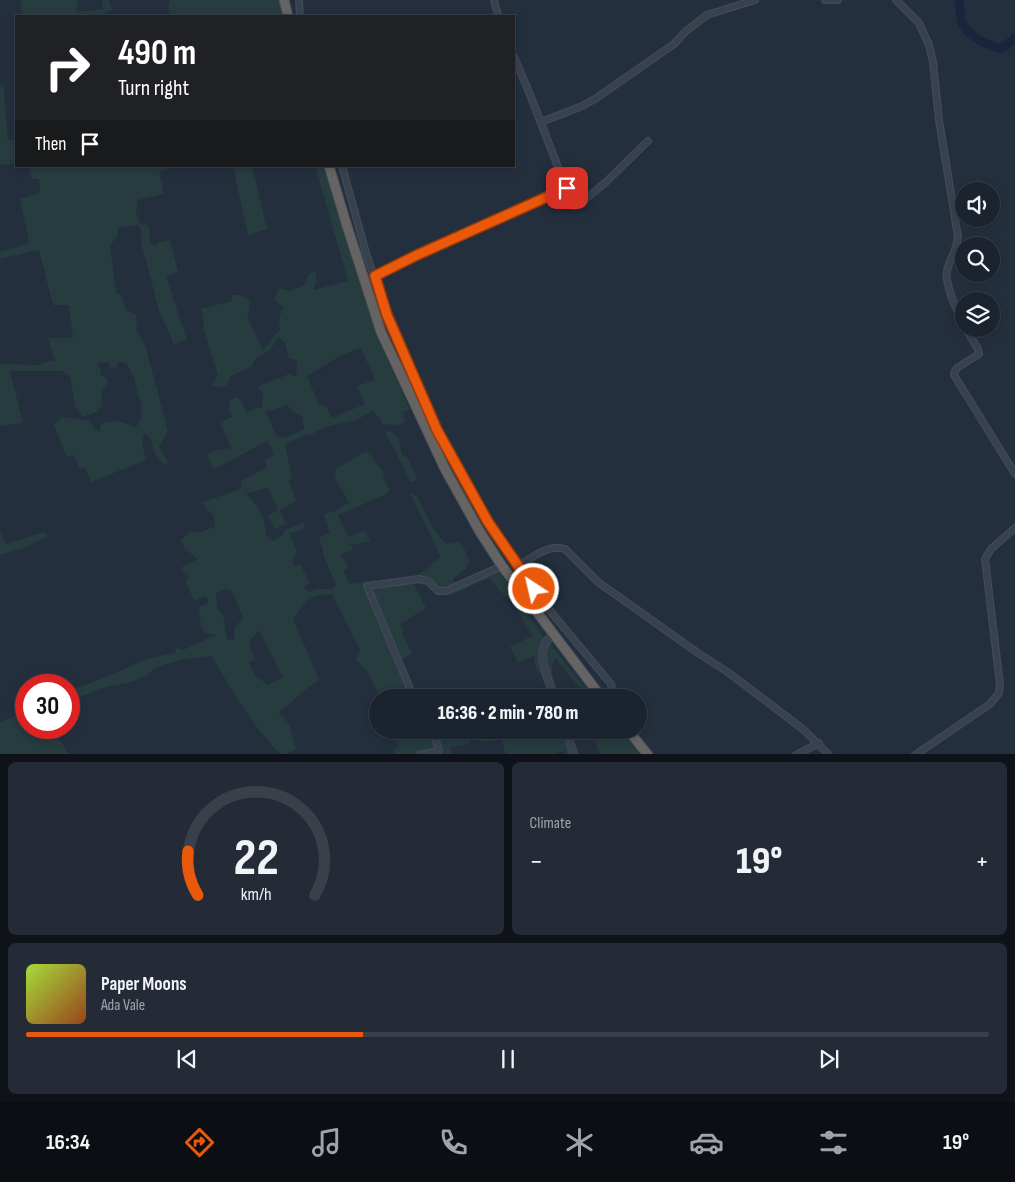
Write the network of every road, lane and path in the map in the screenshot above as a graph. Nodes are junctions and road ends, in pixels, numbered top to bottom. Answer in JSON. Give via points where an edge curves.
{"nodes":[{"id":1,"x":284,"y":0,"type":"edge"},
{"id":2,"x":299,"y":0,"type":"edge"},
{"id":3,"x":494,"y":0,"type":"edge"},
{"id":4,"x":755,"y":0,"type":"edge"},
{"id":5,"x":825,"y":0,"type":"edge"},
{"id":6,"x":838,"y":0,"type":"edge"},
{"id":7,"x":896,"y":0,"type":"edge"},
{"id":8,"x":288,"y":15,"type":"edge"},
{"id":9,"x":300,"y":15,"type":"edge"},
{"id":10,"x":498,"y":15,"type":"edge"},
{"id":11,"x":515,"y":59,"type":"edge"},
{"id":12,"x":541,"y":122,"type":"junction"},
{"id":13,"x":648,"y":141,"type":"dead end"},
{"id":14,"x":329,"y":167,"type":"edge"},
{"id":15,"x":342,"y":167,"type":"edge"},
{"id":16,"x":567,"y":188,"type":"junction"},
{"id":17,"x":375,"y":276,"type":"junction"},
{"id":18,"x":955,"y":301,"type":"edge"},
{"id":19,"x":971,"y":337,"type":"edge"},
{"id":20,"x":418,"y":386,"type":"junction"},
{"id":21,"x":407,"y":390,"type":"junction"},
{"id":22,"x":1015,"y":474,"type":"edge"},
{"id":23,"x":463,"y":476,"type":"junction"},
{"id":24,"x":452,"y":484,"type":"junction"},
{"id":25,"x":1015,"y":528,"type":"edge"},
{"id":26,"x":502,"y":566,"type":"junction"},
{"id":27,"x":518,"y":567,"type":"junction"},
{"id":28,"x":553,"y":634,"type":"junction"},
{"id":29,"x":410,"y":689,"type":"edge"},
{"id":30,"x":552,"y":689,"type":"edge"},
{"id":31,"x":595,"y":689,"type":"edge"},
{"id":32,"x":612,"y":689,"type":"edge"},
{"id":33,"x":436,"y":739,"type":"edge"},
{"id":34,"x":569,"y":739,"type":"edge"},
{"id":35,"x":636,"y":739,"type":"edge"},
{"id":36,"x":819,"y":743,"type":"junction"},
{"id":37,"x":419,"y":754,"type":"edge"},
{"id":38,"x":574,"y":754,"type":"edge"},
{"id":39,"x":648,"y":754,"type":"edge"},
{"id":40,"x":796,"y":754,"type":"edge"},
{"id":41,"x":830,"y":754,"type":"edge"},
{"id":42,"x":915,"y":754,"type":"edge"}],
"edges":[{"from":1,"to":8,"type":"highway"},
{"from":2,"to":9,"type":"street"},
{"from":3,"to":10,"type":"street"},
{"from":4,"to":12,"type":"street","via":[[702,18],[674,44],[595,99]]},
{"from":5,"to":6,"type":"street"},
{"from":7,"to":18,"type":"street","via":[[924,32],[933,62],[958,237],[947,269],[947,280]]},
{"from":11,"to":12,"type":"street"},
{"from":12,"to":16,"type":"street"},
{"from":13,"to":16,"type":"street","via":[[578,205],[573,206]]},
{"from":14,"to":21,"type":"highway","via":[[381,332]]},
{"from":15,"to":17,"type":"street"},
{"from":16,"to":17,"type":"street"},
{"from":17,"to":20,"type":"street","via":[[387,315]]},
{"from":19,"to":22,"type":"street","via":[[979,354],[955,371],[955,378]]},
{"from":20,"to":21,"type":"street"},
{"from":20,"to":23,"type":"street","via":[[432,420]]},
{"from":21,"to":24,"type":"highway"},
{"from":23,"to":24,"type":"street"},
{"from":23,"to":27,"type":"street"},
{"from":24,"to":26,"type":"highway"},
{"from":25,"to":42,"type":"street","via":[[984,559],[999,693],[975,715]]},
{"from":26,"to":28,"type":"highway"},
{"from":26,"to":29,"type":"street","via":[[446,591],[438,591],[428,581],[419,579],[367,586]]},
{"from":27,"to":32,"type":"street"},
{"from":27,"to":36,"type":"street","via":[[550,548],[565,550],[598,582],[730,673]]},
{"from":28,"to":30,"type":"street","via":[[543,651]]},
{"from":28,"to":31,"type":"highway"},
{"from":33,"to":37,"type":"street","via":[[440,750]]},
{"from":34,"to":38,"type":"street"},
{"from":35,"to":39,"type":"highway"},
{"from":36,"to":40,"type":"street"},
{"from":36,"to":41,"type":"street"}]}
